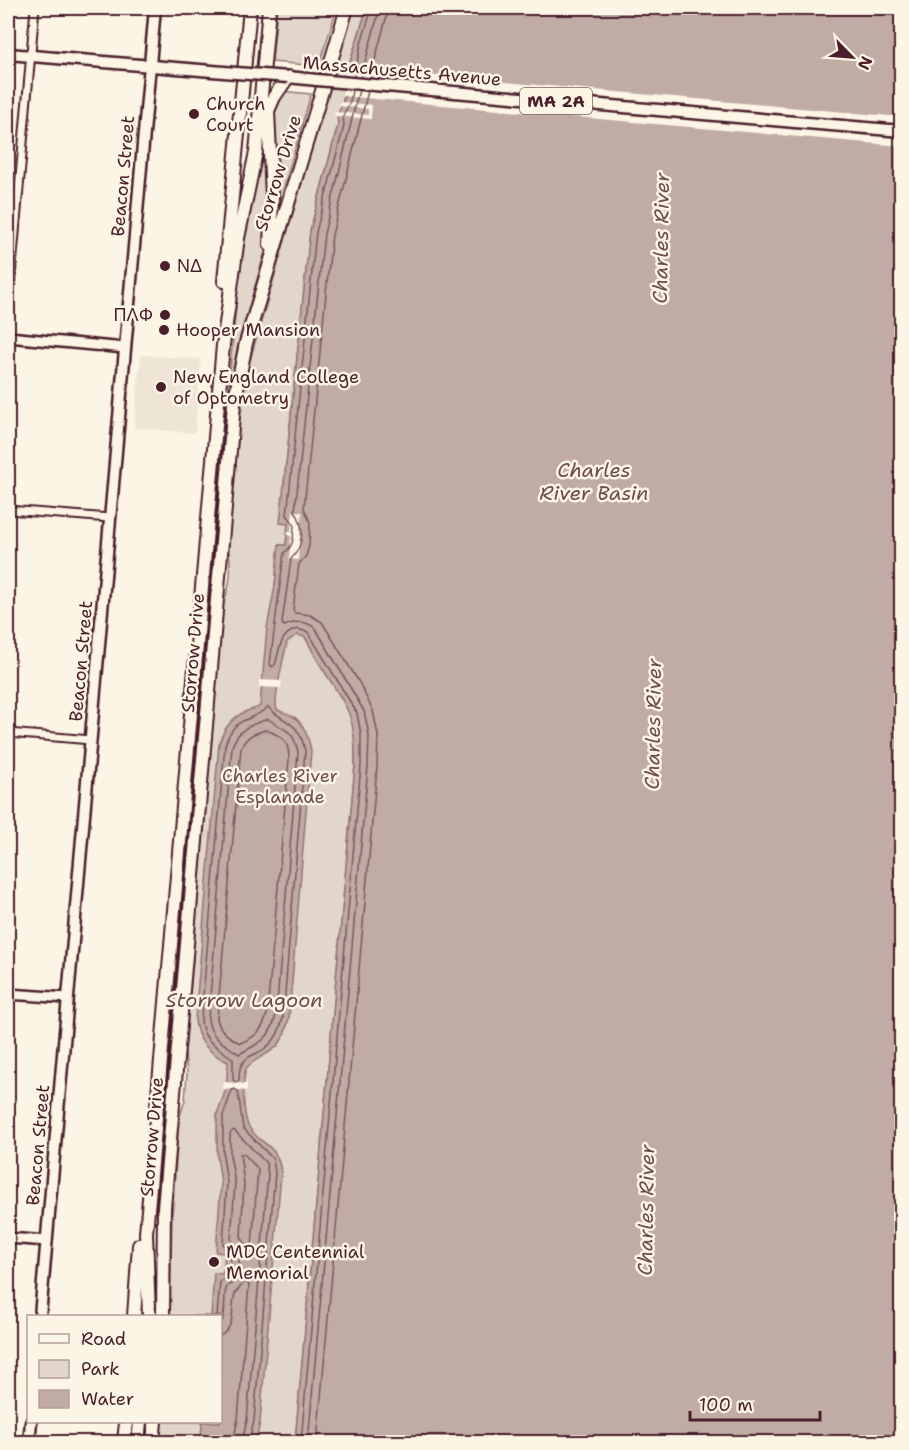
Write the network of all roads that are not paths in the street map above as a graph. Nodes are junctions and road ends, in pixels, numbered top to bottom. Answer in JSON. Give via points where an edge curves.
{"nodes":[{"id":1,"x":35,"y":8,"type":"edge"},
{"id":2,"x":155,"y":8,"type":"edge"},
{"id":3,"x":250,"y":8,"type":"edge"},
{"id":4,"x":269,"y":8,"type":"edge"},
{"id":5,"x":347,"y":8,"type":"edge"},
{"id":6,"x":8,"y":54,"type":"edge"},
{"id":7,"x":31,"y":56,"type":"junction"},
{"id":8,"x":150,"y":66,"type":"junction"},
{"id":9,"x":288,"y":77,"type":"junction"},
{"id":10,"x":902,"y":131,"type":"edge"},
{"id":11,"x":269,"y":264,"type":"junction"},
{"id":12,"x":8,"y":312,"type":"edge"},
{"id":13,"x":8,"y":337,"type":"edge"},
{"id":14,"x":223,"y":345,"type":"junction"},
{"id":15,"x":125,"y":348,"type":"junction"},
{"id":16,"x":8,"y":510,"type":"edge"},
{"id":17,"x":110,"y":518,"type":"junction"},
{"id":18,"x":8,"y":733,"type":"edge"},
{"id":19,"x":91,"y":740,"type":"junction"},
{"id":20,"x":8,"y":994,"type":"edge"},
{"id":21,"x":68,"y":998,"type":"junction"},
{"id":22,"x":150,"y":1188,"type":"junction"},
{"id":23,"x":8,"y":1238,"type":"edge"},
{"id":24,"x":47,"y":1241,"type":"junction"},
{"id":25,"x":40,"y":1315,"type":"edge"},
{"id":26,"x":134,"y":1315,"type":"edge"},
{"id":27,"x":148,"y":1315,"type":"edge"},
{"id":28,"x":163,"y":1315,"type":"edge"},
{"id":29,"x":31,"y":1423,"type":"edge"},
{"id":30,"x":126,"y":1423,"type":"edge"},
{"id":31,"x":140,"y":1423,"type":"edge"},
{"id":32,"x":154,"y":1423,"type":"edge"},
{"id":33,"x":29,"y":1443,"type":"edge"},
{"id":34,"x":124,"y":1443,"type":"edge"},
{"id":35,"x":138,"y":1443,"type":"edge"},
{"id":36,"x":153,"y":1443,"type":"edge"}],
"edges":[{"from":1,"to":7,"type":"street"},
{"from":2,"to":8,"type":"main road","name":"Beacon Street"},
{"from":3,"to":14,"type":"highway","via":[[222,303]]},
{"from":4,"to":14,"type":"highway","name":"Storrow Drive","via":[[256,152],[238,238]]},
{"from":5,"to":11,"type":"highway","name":"Storrow Drive"},
{"from":6,"to":7,"type":"main road","name":"Massachusetts Avenue","number":"MA 2A"},
{"from":7,"to":8,"type":"main road","name":"Massachusetts Avenue","number":"MA 2A"},
{"from":7,"to":12,"type":"street"},
{"from":8,"to":9,"type":"main road","name":"Massachusetts Avenue","number":"MA 2A","bridge":true},
{"from":8,"to":15,"type":"main road","name":"Beacon Street"},
{"from":9,"to":10,"type":"main road","name":"Massachusetts Avenue","number":"MA 2A","bridge":true},
{"from":9,"to":11,"type":"highway","via":[[269,108]]},
{"from":11,"to":28,"type":"highway","name":"Storrow Drive","via":[[242,358],[230,435],[164,1208]]},
{"from":13,"to":15,"type":"main road"},
{"from":14,"to":22,"type":"highway","name":"Storrow Drive"},
{"from":15,"to":17,"type":"main road","name":"Beacon Street"},
{"from":16,"to":17,"type":"street"},
{"from":17,"to":19,"type":"main road","name":"Beacon Street"},
{"from":18,"to":19,"type":"street"},
{"from":19,"to":21,"type":"main road","name":"Beacon Street"},
{"from":20,"to":21,"type":"main road"},
{"from":21,"to":24,"type":"main road","name":"Beacon Street"},
{"from":22,"to":26,"type":"highway","via":[[140,1236]]},
{"from":22,"to":27,"type":"highway","name":"Storrow Drive","via":[[146,1233]]},
{"from":23,"to":24,"type":"main road"},
{"from":24,"to":25,"type":"main road","name":"Beacon Street"},
{"from":29,"to":33,"type":"main road"},
{"from":30,"to":34,"type":"highway"},
{"from":31,"to":35,"type":"highway"},
{"from":32,"to":36,"type":"highway"}]}
